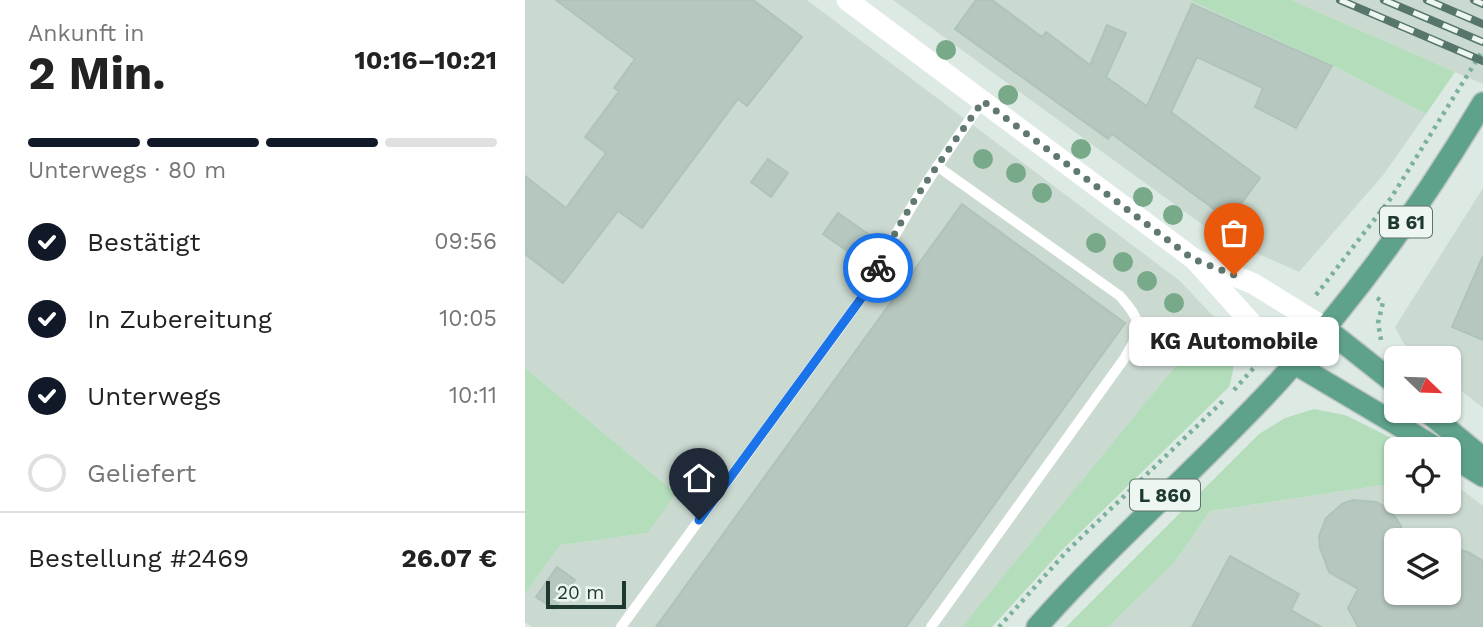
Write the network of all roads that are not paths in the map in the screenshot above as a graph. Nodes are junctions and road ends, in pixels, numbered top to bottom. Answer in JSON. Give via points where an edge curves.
{"nodes":[{"id":1,"x":847,"y":0,"type":"edge"},
{"id":2,"x":983,"y":101,"type":"junction"},
{"id":3,"x":1483,"y":103,"type":"edge"},
{"id":4,"x":937,"y":166,"type":"junction"},
{"id":5,"x":1193,"y":259,"type":"junction"},
{"id":6,"x":1325,"y":328,"type":"junction"},
{"id":7,"x":1295,"y":364,"type":"junction"},
{"id":8,"x":1384,"y":375,"type":"edge"},
{"id":9,"x":1442,"y":424,"type":"edge"},
{"id":10,"x":1418,"y":437,"type":"edge"},
{"id":11,"x":1483,"y":458,"type":"edge"},
{"id":12,"x":1461,"y":462,"type":"edge"},
{"id":13,"x":1483,"y":476,"type":"edge"},
{"id":14,"x":621,"y":627,"type":"edge"},
{"id":15,"x":931,"y":627,"type":"edge"},
{"id":16,"x":1037,"y":627,"type":"edge"}],
"edges":[{"from":1,"to":2,"type":"street"},
{"from":2,"to":4,"type":"lane"},
{"from":2,"to":5,"type":"street"},
{"from":3,"to":6,"type":"main road","number":"B 61","via":[[1360,286]]},
{"from":4,"to":14,"type":"lane","via":[[887,248],[871,285]]},
{"from":4,"to":15,"type":"lane","via":[[1120,296],[1137,315],[1140,332]]},
{"from":5,"to":6,"type":"street","via":[[1254,284]]},
{"from":5,"to":7,"type":"street","via":[[1273,347]]},
{"from":6,"to":7,"type":"main road","number":"L 860"},
{"from":6,"to":8,"type":"main road"},
{"from":7,"to":10,"type":"main road"},
{"from":7,"to":16,"type":"main road","number":"L 860"},
{"from":9,"to":11,"type":"main road"},
{"from":12,"to":13,"type":"main road"}]}
